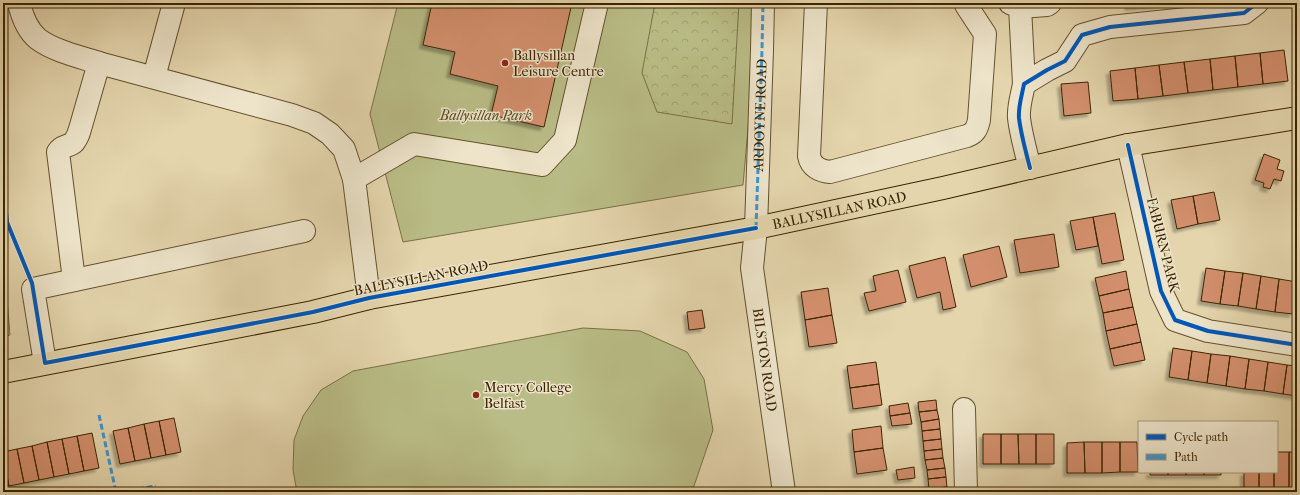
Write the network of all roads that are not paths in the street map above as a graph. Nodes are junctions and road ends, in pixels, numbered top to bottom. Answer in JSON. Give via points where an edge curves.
{"nodes":[{"id":1,"x":19,"y":3,"type":"edge"},
{"id":2,"x":174,"y":3,"type":"edge"},
{"id":3,"x":597,"y":3,"type":"edge"},
{"id":4,"x":763,"y":3,"type":"edge"},
{"id":5,"x":816,"y":3,"type":"edge"},
{"id":6,"x":966,"y":3,"type":"edge"},
{"id":7,"x":1050,"y":3,"type":"edge"},
{"id":8,"x":1257,"y":3,"type":"edge"},
{"id":9,"x":1015,"y":5,"type":"edge"},
{"id":10,"x":99,"y":63,"type":"junction"},
{"id":11,"x":154,"y":77,"type":"junction"},
{"id":12,"x":1024,"y":84,"type":"junction"},
{"id":13,"x":1297,"y":118,"type":"edge"},
{"id":14,"x":1128,"y":145,"type":"junction"},
{"id":15,"x":1030,"y":168,"type":"junction"},
{"id":16,"x":354,"y":179,"type":"junction"},
{"id":17,"x":756,"y":228,"type":"junction"},
{"id":18,"x":304,"y":231,"type":"dead end"},
{"id":19,"x":74,"y":280,"type":"junction"},
{"id":20,"x":369,"y":298,"type":"junction"},
{"id":21,"x":1297,"y":345,"type":"edge"},
{"id":22,"x":45,"y":363,"type":"junction"},
{"id":23,"x":3,"y":372,"type":"edge"},
{"id":24,"x":964,"y":408,"type":"dead end"},
{"id":25,"x":784,"y":492,"type":"edge"},
{"id":26,"x":966,"y":492,"type":"edge"}],
"edges":[{"from":1,"to":10,"type":"street","via":[[29,29],[38,38],[50,46]]},
{"from":2,"to":11,"type":"street"},
{"from":3,"to":16,"type":"street","via":[[565,140],[542,165],[414,144]]},
{"from":4,"to":17,"type":"street","name":"ARDOYNE ROAD"},
{"from":5,"to":6,"type":"street","via":[[809,156],[812,165],[823,172],[974,133],[979,120],[985,34]]},
{"from":7,"to":9,"type":"street"},
{"from":8,"to":12,"type":"street","via":[[1244,13],[1110,28],[1082,36],[1065,61]]},
{"from":9,"to":12,"type":"street"},
{"from":10,"to":11,"type":"street"},
{"from":10,"to":19,"type":"street","via":[[77,138],[71,144],[60,148],[58,152]]},
{"from":11,"to":16,"type":"street","via":[[314,123],[330,134],[344,149]]},
{"from":12,"to":15,"type":"street","via":[[1019,118]]},
{"from":13,"to":14,"type":"highway","name":"BALLYSILLAN ROAD"},
{"from":14,"to":15,"type":"highway","name":"BALLYSILLAN ROAD"},
{"from":14,"to":21,"type":"street","name":"FABURN PARK","via":[[1161,291],[1175,320],[1208,331]]},
{"from":15,"to":17,"type":"highway","name":"BALLYSILLAN ROAD"},
{"from":16,"to":20,"type":"street"},
{"from":17,"to":20,"type":"highway","name":"BALLYSILLAN ROAD"},
{"from":17,"to":25,"type":"street","name":"BILSTON ROAD","via":[[752,268]]},
{"from":18,"to":19,"type":"street"},
{"from":19,"to":22,"type":"street","via":[[33,289]]},
{"from":20,"to":22,"type":"highway","name":"BALLYSILLAN ROAD","via":[[313,312]]},
{"from":22,"to":23,"type":"highway","name":"BALLYSILLAN ROAD"},
{"from":24,"to":26,"type":"street"}]}
